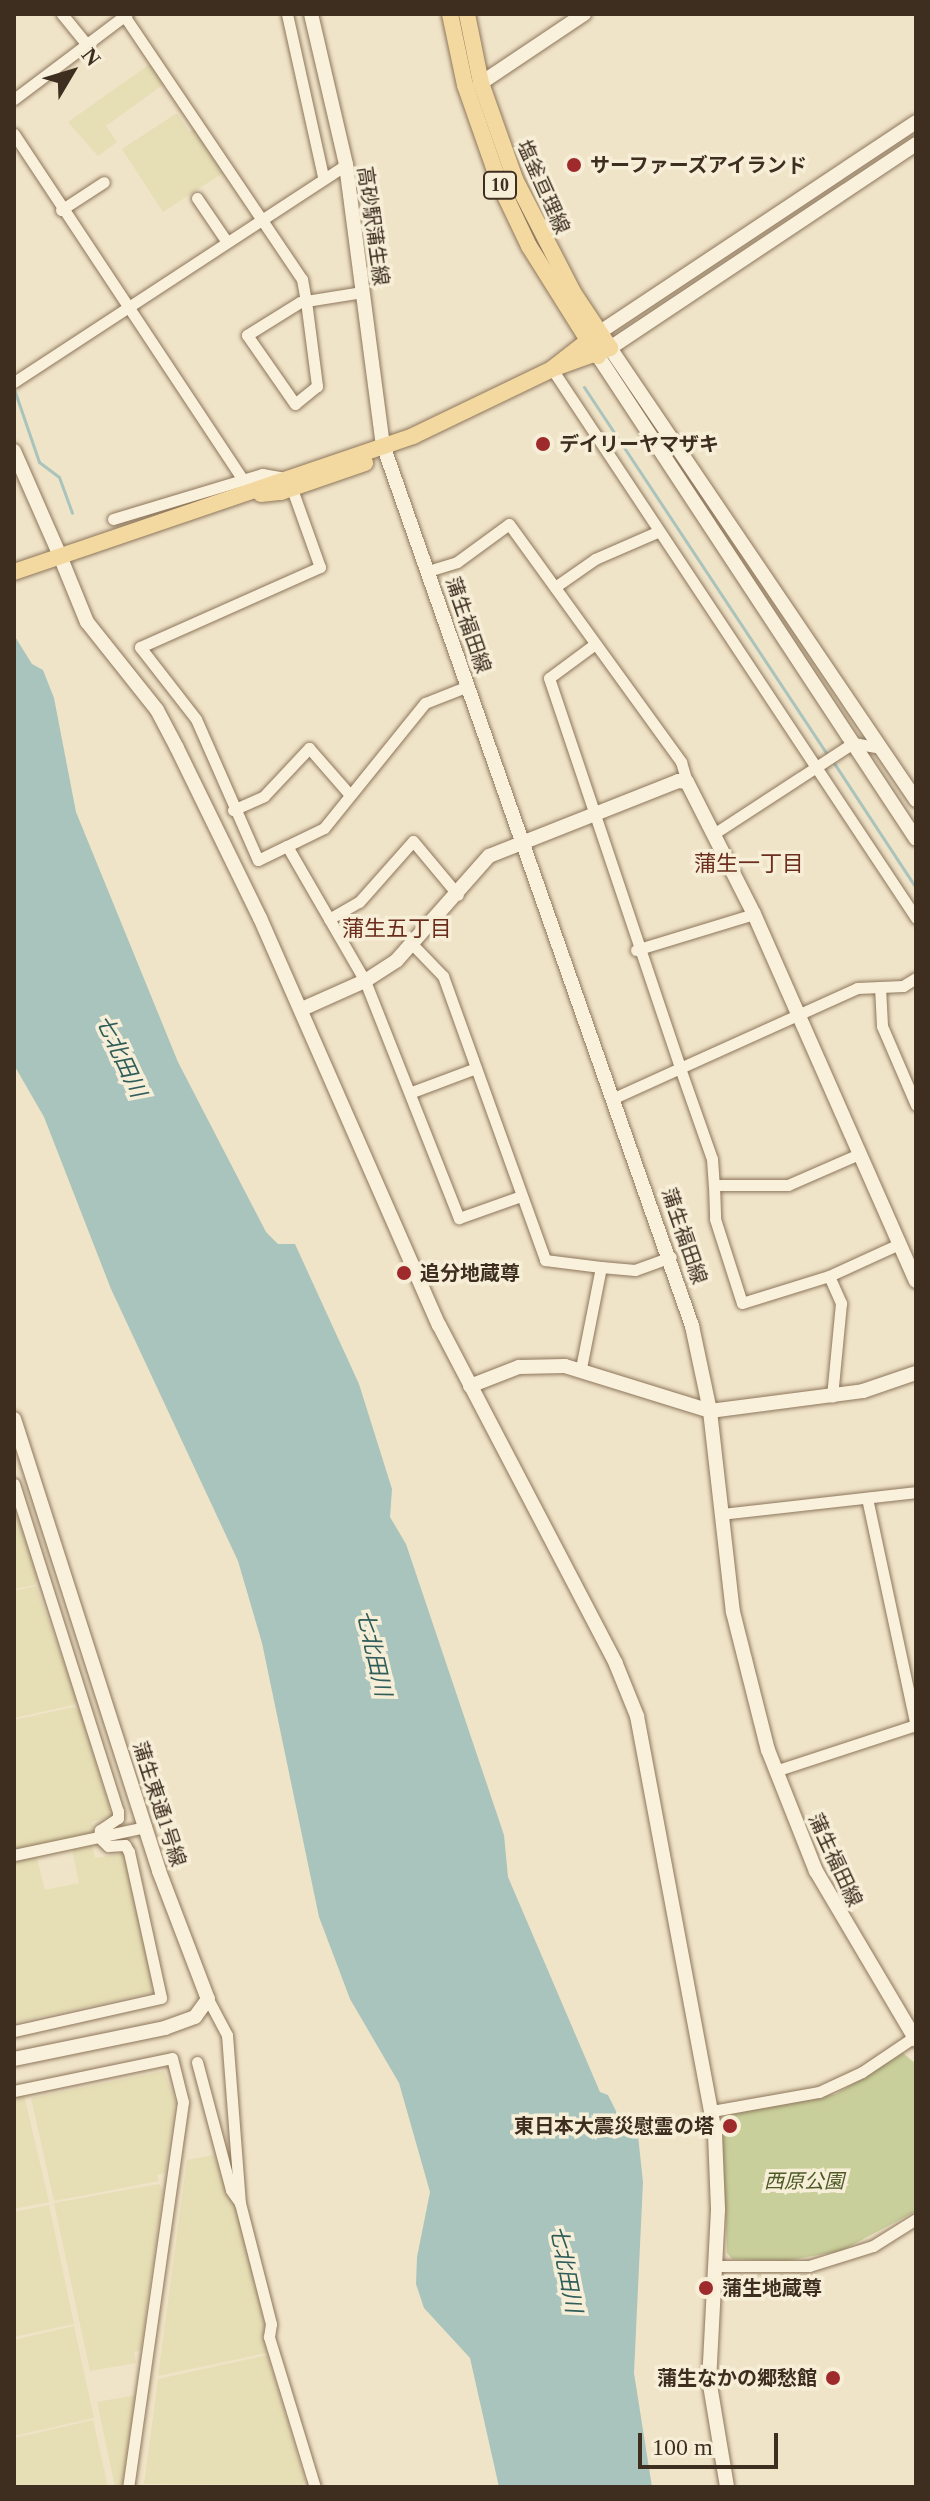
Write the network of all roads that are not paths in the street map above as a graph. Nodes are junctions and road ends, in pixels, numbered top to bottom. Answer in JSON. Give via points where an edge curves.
{"nodes":[{"id":1,"x":62,"y":14,"type":"edge"},
{"id":2,"x":287,"y":14,"type":"edge"},
{"id":3,"x":311,"y":14,"type":"edge"},
{"id":4,"x":450,"y":14,"type":"edge"},
{"id":5,"x":467,"y":14,"type":"edge"},
{"id":6,"x":584,"y":14,"type":"edge"},
{"id":7,"x":125,"y":15,"type":"edge"},
{"id":8,"x":86,"y":44,"type":"junction"},
{"id":9,"x":481,"y":83,"type":"junction"},
{"id":10,"x":14,"y":99,"type":"edge"},
{"id":11,"x":916,"y":122,"type":"edge"},
{"id":12,"x":14,"y":134,"type":"edge"},
{"id":13,"x":916,"y":144,"type":"edge"},
{"id":14,"x":346,"y":165,"type":"junction"},
{"id":15,"x":323,"y":176,"type":"junction"},
{"id":16,"x":104,"y":182,"type":"dead end"},
{"id":17,"x":197,"y":198,"type":"dead end"},
{"id":18,"x":61,"y":210,"type":"junction"},
{"id":19,"x":263,"y":217,"type":"junction"},
{"id":20,"x":227,"y":242,"type":"junction"},
{"id":21,"x":362,"y":292,"type":"junction"},
{"id":22,"x":306,"y":301,"type":"junction"},
{"id":23,"x":127,"y":308,"type":"junction"},
{"id":24,"x":593,"y":336,"type":"junction"},
{"id":25,"x":604,"y":352,"type":"junction"},
{"id":26,"x":575,"y":357,"type":"junction"},
{"id":27,"x":556,"y":367,"type":"junction"},
{"id":28,"x":16,"y":381,"type":"edge"},
{"id":29,"x":383,"y":445,"type":"junction"},
{"id":30,"x":14,"y":451,"type":"edge"},
{"id":31,"x":288,"y":484,"type":"junction"},
{"id":32,"x":243,"y":488,"type":"junction"},
{"id":33,"x":113,"y":519,"type":"dead end"},
{"id":34,"x":657,"y":532,"type":"junction"},
{"id":35,"x":54,"y":558,"type":"junction"},
{"id":36,"x":428,"y":571,"type":"junction"},
{"id":37,"x":14,"y":572,"type":"edge"},
{"id":38,"x":555,"y":587,"type":"junction"},
{"id":39,"x":595,"y":644,"type":"junction"},
{"id":40,"x":468,"y":686,"type":"junction"},
{"id":41,"x":846,"y":747,"type":"junction"},
{"id":42,"x":882,"y":748,"type":"junction"},
{"id":43,"x":819,"y":764,"type":"junction"},
{"id":44,"x":687,"y":782,"type":"junction"},
{"id":45,"x":350,"y":795,"type":"junction"},
{"id":46,"x":916,"y":800,"type":"edge"},
{"id":47,"x":233,"y":810,"type":"junction"},
{"id":48,"x":591,"y":815,"type":"junction"},
{"id":49,"x":715,"y":833,"type":"junction"},
{"id":50,"x":916,"y":839,"type":"edge"},
{"id":51,"x":525,"y":841,"type":"junction"},
{"id":52,"x":287,"y":846,"type":"junction"},
{"id":53,"x":458,"y":895,"type":"junction"},
{"id":54,"x":754,"y":914,"type":"junction"},
{"id":55,"x":916,"y":918,"type":"edge"},
{"id":56,"x":329,"y":919,"type":"junction"},
{"id":57,"x":414,"y":946,"type":"junction"},
{"id":58,"x":636,"y":950,"type":"junction"},
{"id":59,"x":916,"y":978,"type":"edge"},
{"id":60,"x":365,"y":981,"type":"junction"},
{"id":61,"x":880,"y":987,"type":"junction"},
{"id":62,"x":302,"y":1009,"type":"junction"},
{"id":63,"x":798,"y":1015,"type":"junction"},
{"id":64,"x":476,"y":1068,"type":"junction"},
{"id":65,"x":680,"y":1068,"type":"junction"},
{"id":66,"x":412,"y":1092,"type":"junction"},
{"id":67,"x":614,"y":1098,"type":"junction"},
{"id":68,"x":916,"y":1105,"type":"edge"},
{"id":69,"x":859,"y":1154,"type":"junction"},
{"id":70,"x":714,"y":1185,"type":"junction"},
{"id":71,"x":521,"y":1196,"type":"junction"},
{"id":72,"x":899,"y":1244,"type":"junction"},
{"id":73,"x":671,"y":1257,"type":"junction"},
{"id":74,"x":601,"y":1267,"type":"junction"},
{"id":75,"x":829,"y":1276,"type":"junction"},
{"id":76,"x":916,"y":1281,"type":"edge"},
{"id":77,"x":581,"y":1368,"type":"junction"},
{"id":78,"x":916,"y":1373,"type":"edge"},
{"id":79,"x":470,"y":1386,"type":"junction"},
{"id":80,"x":832,"y":1397,"type":"junction"},
{"id":81,"x":710,"y":1411,"type":"junction"},
{"id":82,"x":14,"y":1419,"type":"edge"},
{"id":83,"x":14,"y":1484,"type":"edge"},
{"id":84,"x":916,"y":1492,"type":"edge"},
{"id":85,"x":867,"y":1498,"type":"junction"},
{"id":86,"x":721,"y":1514,"type":"junction"},
{"id":87,"x":916,"y":1726,"type":"edge"},
{"id":88,"x":775,"y":1771,"type":"junction"},
{"id":89,"x":146,"y":1827,"type":"junction"},
{"id":90,"x":99,"y":1837,"type":"junction"},
{"id":91,"x":14,"y":1855,"type":"edge"},
{"id":92,"x":208,"y":1999,"type":"junction"},
{"id":93,"x":14,"y":2031,"type":"edge"},
{"id":94,"x":915,"y":2038,"type":"edge"},
{"id":95,"x":14,"y":2059,"type":"edge"},
{"id":96,"x":197,"y":2062,"type":"dead end"},
{"id":97,"x":14,"y":2091,"type":"edge"},
{"id":98,"x":712,"y":2111,"type":"junction"},
{"id":99,"x":240,"y":2203,"type":"junction"},
{"id":100,"x":916,"y":2219,"type":"edge"},
{"id":101,"x":716,"y":2266,"type":"junction"},
{"id":102,"x":128,"y":2487,"type":"edge"},
{"id":103,"x":315,"y":2487,"type":"edge"},
{"id":104,"x":727,"y":2487,"type":"edge"}],
"edges":[{"from":1,"to":8,"type":"street"},
{"from":2,"to":15,"type":"street"},
{"from":3,"to":14,"type":"street","name":"高砂駅蒲生線"},
{"from":4,"to":24,"type":"main road","name":"塩釜亘理線","number":"10","via":[[465,85],[500,185],[529,246]]},
{"from":5,"to":9,"type":"main road","name":"塩釜亘理線","number":"10"},
{"from":6,"to":9,"type":"street"},
{"from":7,"to":8,"type":"street"},
{"from":7,"to":19,"type":"street"},
{"from":8,"to":10,"type":"street"},
{"from":9,"to":24,"type":"main road","name":"塩釜亘理線","number":"10","via":[[533,218]]},
{"from":11,"to":24,"type":"street"},
{"from":12,"to":18,"type":"street"},
{"from":13,"to":25,"type":"street"},
{"from":14,"to":15,"type":"street"},
{"from":14,"to":21,"type":"street","name":"高砂駅蒲生線"},
{"from":15,"to":19,"type":"street"},
{"from":16,"to":18,"type":"street"},
{"from":17,"to":20,"type":"street"},
{"from":18,"to":23,"type":"street"},
{"from":19,"to":20,"type":"street"},
{"from":19,"to":22,"type":"street","via":[[302,279]]},
{"from":20,"to":23,"type":"street"},
{"from":21,"to":22,"type":"street"},
{"from":21,"to":29,"type":"street","name":"高砂駅蒲生線"},
{"from":22,"to":22,"type":"street","via":[[317,386],[295,404],[247,335]]},
{"from":23,"to":28,"type":"street"},
{"from":23,"to":32,"type":"street"},
{"from":24,"to":25,"type":"main road","name":"塩釜亘理線","number":"10"},
{"from":24,"to":26,"type":"main road"},
{"from":25,"to":26,"type":"main road"},
{"from":25,"to":41,"type":"street"},
{"from":25,"to":42,"type":"street"},
{"from":26,"to":27,"type":"main road"},
{"from":27,"to":29,"type":"main road","via":[[487,403]]},
{"from":27,"to":34,"type":"street"},
{"from":29,"to":31,"type":"main road"},
{"from":29,"to":31,"type":"main road","via":[[366,462],[314,481]]},
{"from":29,"to":36,"type":"street","name":"蒲生福田線"},
{"from":30,"to":35,"type":"street"},
{"from":31,"to":32,"type":"main road"},
{"from":31,"to":47,"type":"street","via":[[320,567],[140,647],[196,719]]},
{"from":32,"to":33,"type":"street"},
{"from":32,"to":35,"type":"main road"},
{"from":34,"to":38,"type":"street","via":[[595,559]]},
{"from":34,"to":43,"type":"street"},
{"from":35,"to":37,"type":"main road"},
{"from":35,"to":62,"type":"street","via":[[93,633],[163,720]]},
{"from":36,"to":38,"type":"street","via":[[457,562],[505,522]]},
{"from":36,"to":40,"type":"street","name":"蒲生福田線"},
{"from":38,"to":39,"type":"street"},
{"from":39,"to":44,"type":"street","via":[[680,761]]},
{"from":39,"to":48,"type":"street","via":[[549,678]]},
{"from":40,"to":45,"type":"street","via":[[425,703]]},
{"from":40,"to":51,"type":"street","name":"蒲生福田線"},
{"from":41,"to":42,"type":"street"},
{"from":41,"to":43,"type":"street"},
{"from":41,"to":50,"type":"street"},
{"from":42,"to":46,"type":"street"},
{"from":43,"to":49,"type":"street"},
{"from":43,"to":55,"type":"street"},
{"from":44,"to":48,"type":"street"},
{"from":44,"to":49,"type":"street"},
{"from":45,"to":47,"type":"street","via":[[309,748],[264,796]]},
{"from":45,"to":52,"type":"street","via":[[324,828]]},
{"from":47,"to":52,"type":"street","via":[[258,860]]},
{"from":48,"to":51,"type":"street"},
{"from":48,"to":58,"type":"street"},
{"from":49,"to":54,"type":"street"},
{"from":51,"to":53,"type":"street","via":[[489,856]]},
{"from":51,"to":67,"type":"street","name":"蒲生福田線"},
{"from":52,"to":56,"type":"street"},
{"from":53,"to":56,"type":"street","via":[[413,841],[359,902]]},
{"from":53,"to":57,"type":"street"},
{"from":54,"to":58,"type":"street"},
{"from":54,"to":63,"type":"street"},
{"from":56,"to":60,"type":"street"},
{"from":57,"to":60,"type":"street"},
{"from":57,"to":64,"type":"street","via":[[443,976]]},
{"from":58,"to":65,"type":"street"},
{"from":59,"to":61,"type":"street","via":[[903,986]]},
{"from":60,"to":62,"type":"street"},
{"from":60,"to":66,"type":"street"},
{"from":61,"to":63,"type":"street","via":[[857,988]]},
{"from":61,"to":68,"type":"street","via":[[882,1026]]},
{"from":62,"to":79,"type":"street","via":[[407,1257]]},
{"from":63,"to":65,"type":"street"},
{"from":63,"to":69,"type":"street"},
{"from":64,"to":66,"type":"street"},
{"from":64,"to":71,"type":"street"},
{"from":65,"to":67,"type":"street"},
{"from":65,"to":70,"type":"street","via":[[712,1159]]},
{"from":66,"to":71,"type":"street","via":[[459,1218]]},
{"from":67,"to":73,"type":"street","name":"蒲生福田線"},
{"from":69,"to":70,"type":"street","via":[[788,1185]]},
{"from":69,"to":72,"type":"street"},
{"from":70,"to":75,"type":"street","via":[[715,1219],[742,1303]]},
{"from":71,"to":74,"type":"street","via":[[545,1260]]},
{"from":72,"to":75,"type":"street"},
{"from":72,"to":76,"type":"street"},
{"from":73,"to":74,"type":"street","via":[[635,1270]]},
{"from":73,"to":81,"type":"street","name":"蒲生福田線"},
{"from":74,"to":77,"type":"street"},
{"from":75,"to":80,"type":"street","via":[[841,1303]]},
{"from":77,"to":79,"type":"street","via":[[519,1367]]},
{"from":77,"to":81,"type":"street"},
{"from":78,"to":80,"type":"street"},
{"from":79,"to":98,"type":"street","via":[[616,1664],[637,1716]]},
{"from":80,"to":81,"type":"street"},
{"from":81,"to":86,"type":"street","name":"蒲生福田線"},
{"from":82,"to":89,"type":"street","name":"蒲生東通1号線"},
{"from":83,"to":90,"type":"street","via":[[118,1811],[118,1818],[100,1830]]},
{"from":84,"to":85,"type":"street"},
{"from":85,"to":86,"type":"street"},
{"from":85,"to":87,"type":"street"},
{"from":86,"to":88,"type":"street","name":"蒲生福田線","via":[[733,1612]]},
{"from":87,"to":88,"type":"street"},
{"from":88,"to":94,"type":"street","name":"蒲生福田線","via":[[841,1919]]},
{"from":89,"to":90,"type":"street"},
{"from":89,"to":92,"type":"street","name":"蒲生東通1号線"},
{"from":90,"to":91,"type":"street"},
{"from":90,"to":93,"type":"street","via":[[108,1846],[125,1845],[129,1852],[161,1998]]},
{"from":92,"to":95,"type":"street","via":[[195,2017],[165,2028]]},
{"from":92,"to":99,"type":"street","via":[[227,2035]]},
{"from":94,"to":98,"type":"street","via":[[862,2072],[811,2095]]},
{"from":96,"to":99,"type":"street","via":[[231,2190]]},
{"from":97,"to":102,"type":"street","via":[[172,2058],[183,2102]]},
{"from":98,"to":101,"type":"street"},
{"from":99,"to":103,"type":"street","via":[[271,2324],[269,2337]]},
{"from":100,"to":101,"type":"street","via":[[873,2246],[809,2266]]},
{"from":101,"to":104,"type":"street","via":[[709,2379]]}]}
